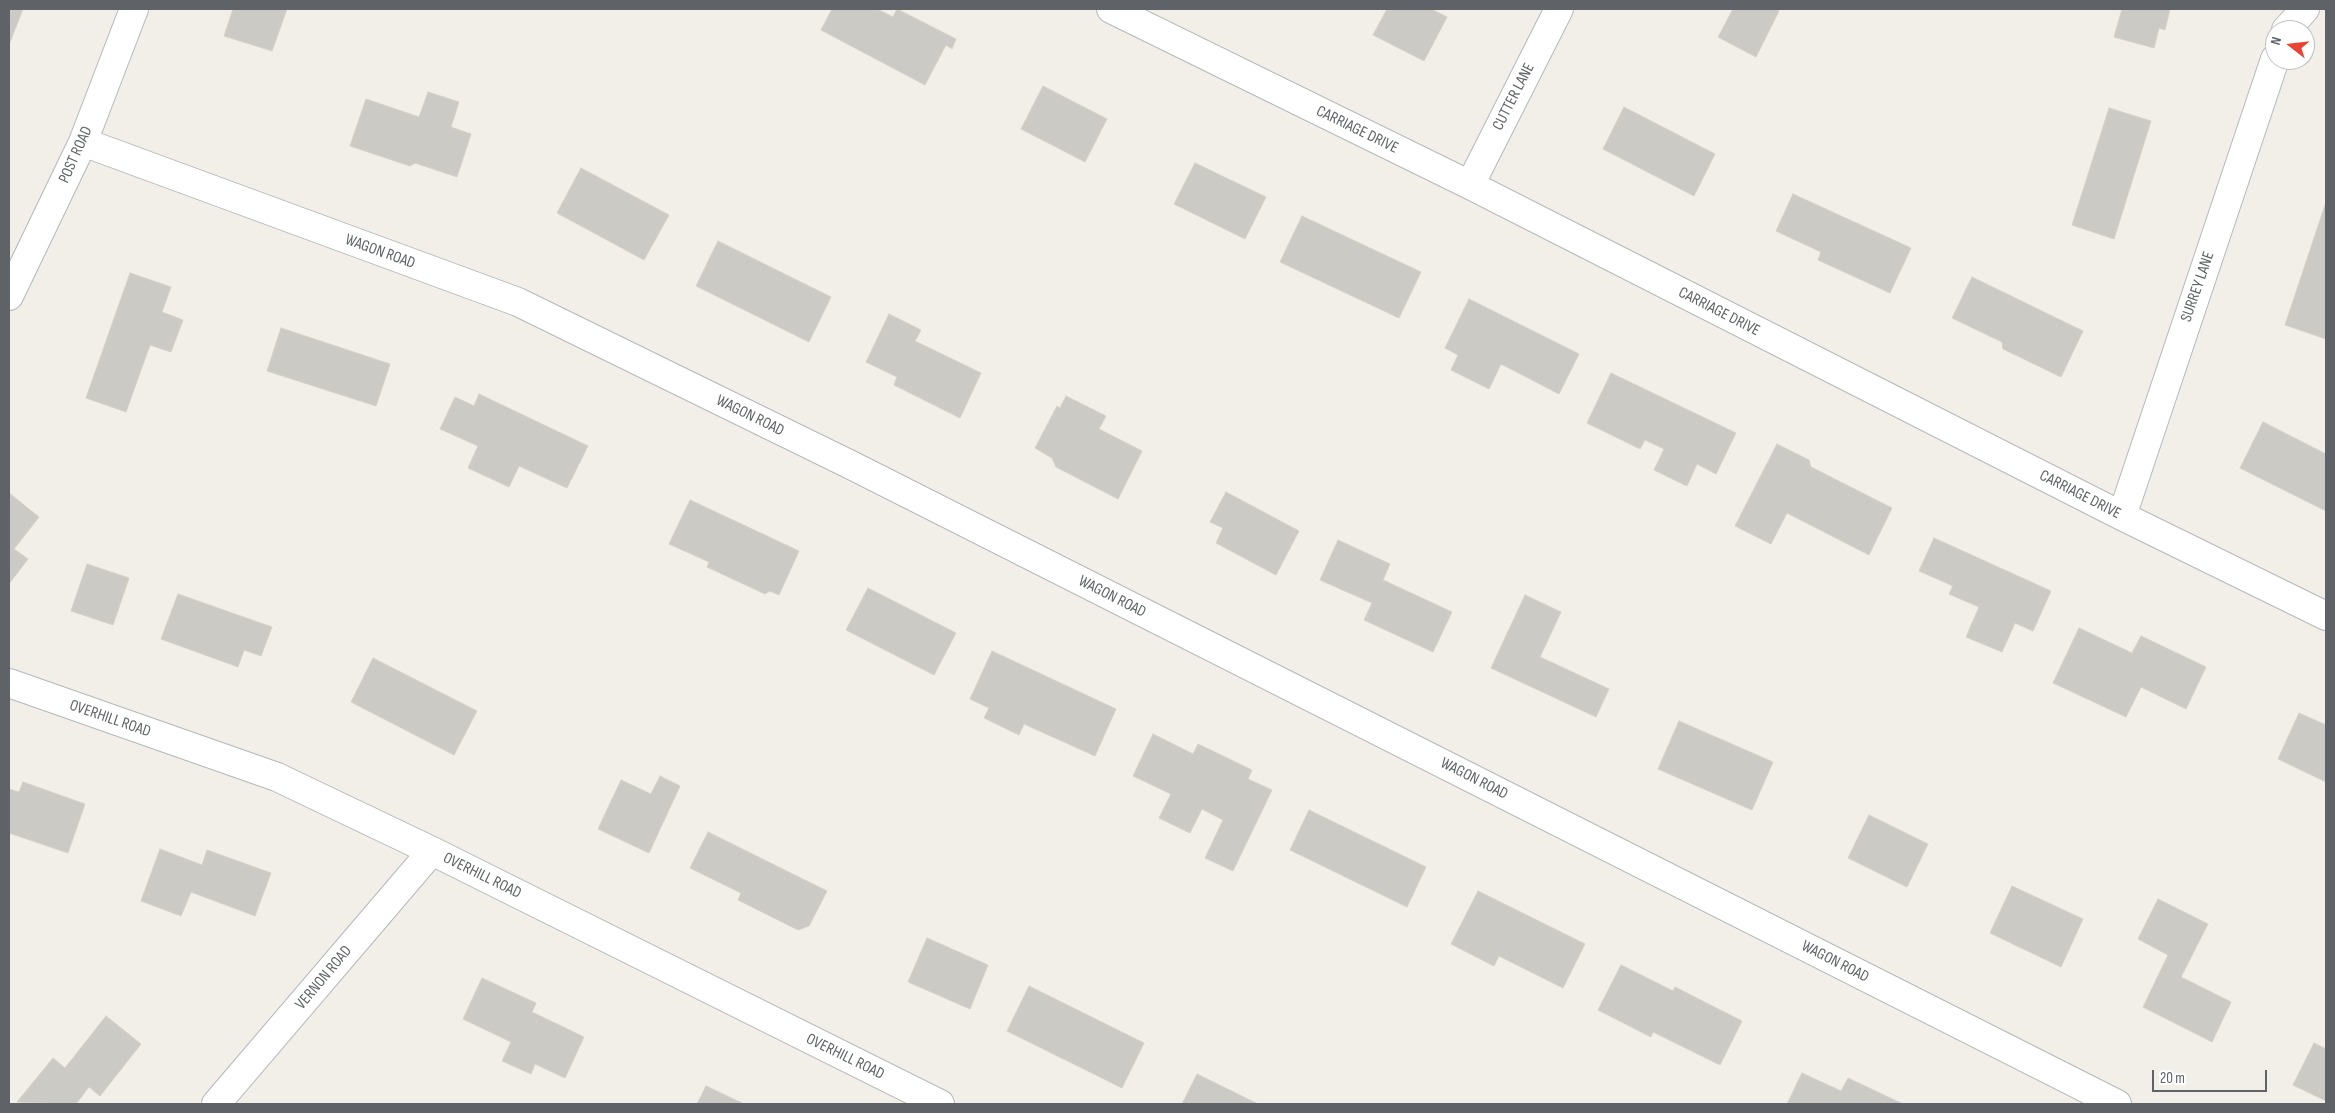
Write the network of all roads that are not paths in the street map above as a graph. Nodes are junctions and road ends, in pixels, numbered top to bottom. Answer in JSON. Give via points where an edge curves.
{"nodes":[{"id":1,"x":134,"y":9,"type":"edge"},
{"id":2,"x":1111,"y":9,"type":"edge"},
{"id":3,"x":1559,"y":9,"type":"edge"},
{"id":4,"x":2305,"y":9,"type":"edge"},
{"id":5,"x":2295,"y":20,"type":"edge"},
{"id":6,"x":2271,"y":70,"type":"edge"},
{"id":7,"x":84,"y":142,"type":"junction"},
{"id":8,"x":1470,"y":185,"type":"junction"},
{"id":9,"x":9,"y":296,"type":"edge"},
{"id":10,"x":2122,"y":516,"type":"junction"},
{"id":11,"x":2326,"y":616,"type":"edge"},
{"id":12,"x":9,"y":684,"type":"edge"},
{"id":13,"x":432,"y":851,"type":"junction"},
{"id":14,"x":216,"y":1104,"type":"edge"},
{"id":15,"x":940,"y":1104,"type":"edge"},
{"id":16,"x":2117,"y":1104,"type":"edge"}],
"edges":[{"from":1,"to":7,"type":"street","name":"POST ROAD"},
{"from":2,"to":8,"type":"street","name":"CARRIAGE DRIVE"},
{"from":3,"to":8,"type":"street","name":"CUTTER LANE"},
{"from":4,"to":5,"type":"street"},
{"from":6,"to":10,"type":"street","name":"SURREY LANE"},
{"from":7,"to":9,"type":"street","name":"POST ROAD"},
{"from":7,"to":16,"type":"street","name":"WAGON ROAD","via":[[518,302],[852,465]]},
{"from":8,"to":10,"type":"street","name":"CARRIAGE DRIVE"},
{"from":10,"to":11,"type":"street","name":"CARRIAGE DRIVE"},
{"from":12,"to":13,"type":"street","name":"OVERHILL ROAD","via":[[277,777]]},
{"from":13,"to":14,"type":"street","name":"VERNON ROAD"},
{"from":13,"to":15,"type":"street","name":"OVERHILL ROAD"}]}
